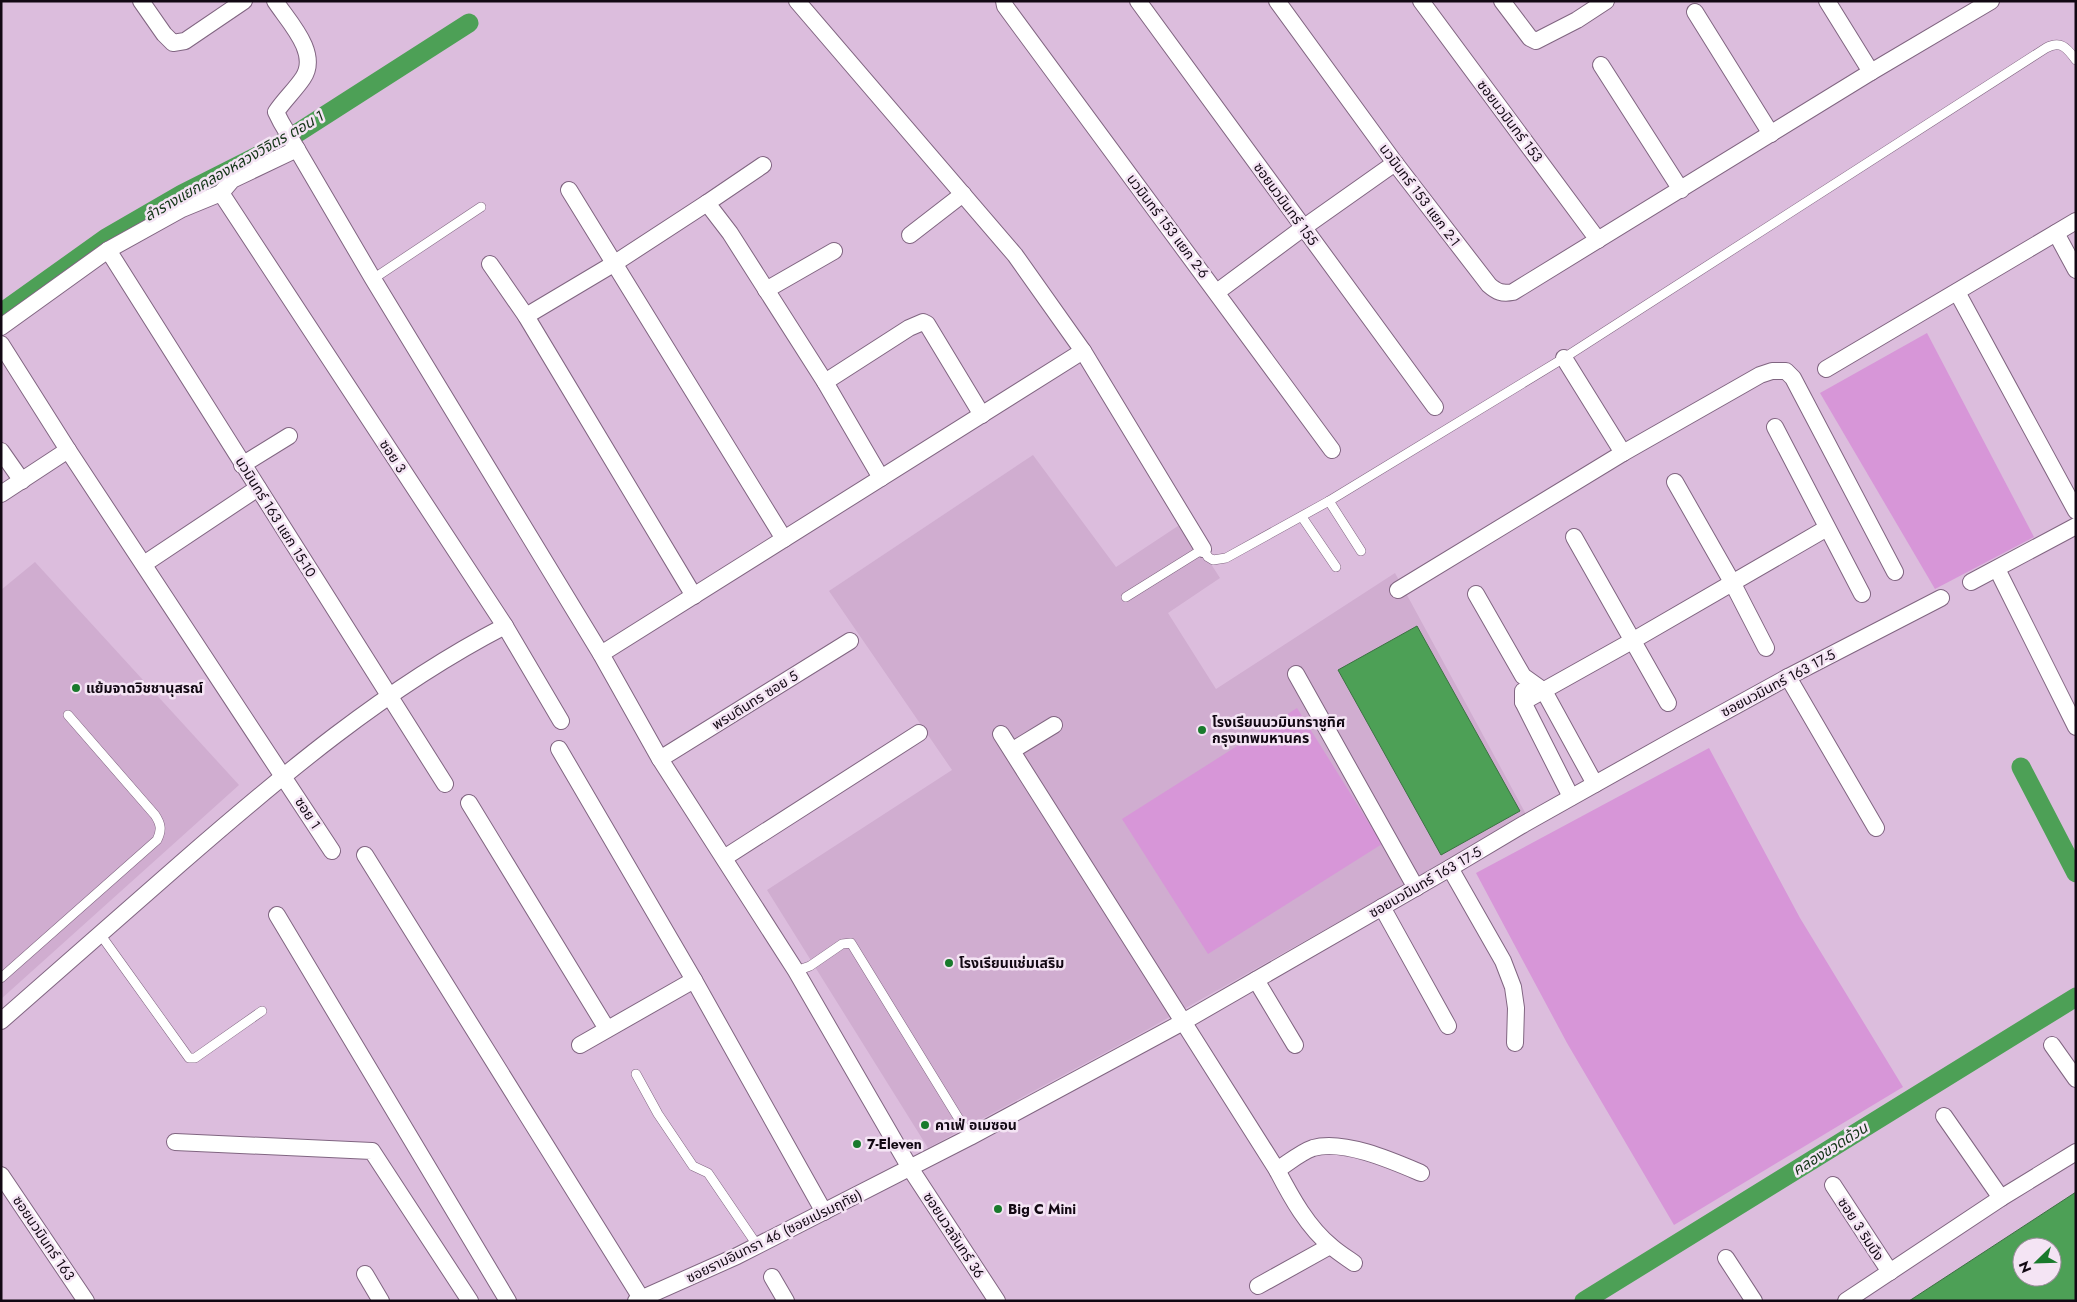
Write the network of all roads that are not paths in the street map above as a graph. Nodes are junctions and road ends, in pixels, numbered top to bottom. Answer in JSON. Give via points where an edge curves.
{"nodes":[{"id":1,"x":141,"y":1,"type":"edge"},
{"id":2,"x":244,"y":1,"type":"edge"},
{"id":3,"x":275,"y":1,"type":"edge"},
{"id":4,"x":797,"y":1,"type":"edge"},
{"id":5,"x":1004,"y":1,"type":"edge"},
{"id":6,"x":1138,"y":1,"type":"edge"},
{"id":7,"x":1277,"y":1,"type":"edge"},
{"id":8,"x":1421,"y":1,"type":"edge"},
{"id":9,"x":1502,"y":1,"type":"edge"},
{"id":10,"x":1606,"y":1,"type":"edge"},
{"id":11,"x":1827,"y":1,"type":"edge"},
{"id":12,"x":1991,"y":1,"type":"edge"},
{"id":13,"x":1695,"y":12,"type":"dead end"},
{"id":14,"x":2076,"y":60,"type":"edge"},
{"id":15,"x":1601,"y":65,"type":"dead end"},
{"id":16,"x":1871,"y":72,"type":"junction"},
{"id":17,"x":1771,"y":134,"type":"junction"},
{"id":18,"x":296,"y":147,"type":"junction"},
{"id":19,"x":1396,"y":163,"type":"junction"},
{"id":20,"x":763,"y":165,"type":"dead end"},
{"id":21,"x":569,"y":190,"type":"dead end"},
{"id":22,"x":1681,"y":190,"type":"junction"},
{"id":23,"x":221,"y":193,"type":"junction"},
{"id":24,"x":963,"y":194,"type":"junction"},
{"id":25,"x":707,"y":203,"type":"junction"},
{"id":26,"x":481,"y":207,"type":"dead end"},
{"id":27,"x":2076,"y":221,"type":"edge"},
{"id":28,"x":1303,"y":228,"type":"junction"},
{"id":29,"x":2056,"y":233,"type":"junction"},
{"id":30,"x":910,"y":235,"type":"dead end"},
{"id":31,"x":1598,"y":240,"type":"junction"},
{"id":32,"x":108,"y":250,"type":"junction"},
{"id":33,"x":834,"y":251,"type":"dead end"},
{"id":34,"x":615,"y":263,"type":"junction"},
{"id":35,"x":490,"y":264,"type":"dead end"},
{"id":36,"x":2076,"y":270,"type":"edge"},
{"id":37,"x":373,"y":279,"type":"junction"},
{"id":38,"x":766,"y":290,"type":"junction"},
{"id":39,"x":1217,"y":292,"type":"junction"},
{"id":40,"x":1957,"y":292,"type":"junction"},
{"id":41,"x":526,"y":316,"type":"junction"},
{"id":42,"x":1,"y":327,"type":"edge"},
{"id":43,"x":1,"y":344,"type":"edge"},
{"id":44,"x":1083,"y":351,"type":"junction"},
{"id":45,"x":1564,"y":358,"type":"junction"},
{"id":46,"x":1826,"y":369,"type":"dead end"},
{"id":47,"x":825,"y":382,"type":"junction"},
{"id":48,"x":1435,"y":406,"type":"dead end"},
{"id":49,"x":982,"y":415,"type":"junction"},
{"id":50,"x":1775,"y":427,"type":"dead end"},
{"id":51,"x":289,"y":436,"type":"dead end"},
{"id":52,"x":68,"y":450,"type":"junction"},
{"id":53,"x":1332,"y":450,"type":"dead end"},
{"id":54,"x":1,"y":451,"type":"edge"},
{"id":55,"x":1623,"y":452,"type":"junction"},
{"id":56,"x":242,"y":465,"type":"junction"},
{"id":57,"x":881,"y":478,"type":"junction"},
{"id":58,"x":22,"y":481,"type":"junction"},
{"id":59,"x":1675,"y":482,"type":"dead end"},
{"id":60,"x":258,"y":488,"type":"junction"},
{"id":61,"x":1,"y":494,"type":"edge"},
{"id":62,"x":1329,"y":502,"type":"junction"},
{"id":63,"x":2076,"y":511,"type":"edge"},
{"id":64,"x":1302,"y":517,"type":"junction"},
{"id":65,"x":2076,"y":526,"type":"edge"},
{"id":66,"x":1826,"y":528,"type":"junction"},
{"id":67,"x":1574,"y":537,"type":"dead end"},
{"id":68,"x":784,"y":539,"type":"junction"},
{"id":69,"x":1203,"y":550,"type":"junction"},
{"id":70,"x":1361,"y":551,"type":"dead end"},
{"id":71,"x":144,"y":564,"type":"junction"},
{"id":72,"x":1336,"y":567,"type":"dead end"},
{"id":73,"x":1997,"y":569,"type":"junction"},
{"id":74,"x":1895,"y":572,"type":"dead end"},
{"id":75,"x":1732,"y":582,"type":"junction"},
{"id":76,"x":1971,"y":582,"type":"dead end"},
{"id":77,"x":1398,"y":590,"type":"dead end"},
{"id":78,"x":1476,"y":594,"type":"dead end"},
{"id":79,"x":1862,"y":594,"type":"dead end"},
{"id":80,"x":694,"y":596,"type":"junction"},
{"id":81,"x":1126,"y":596,"type":"dead end"},
{"id":82,"x":1941,"y":598,"type":"dead end"},
{"id":83,"x":505,"y":626,"type":"junction"},
{"id":84,"x":850,"y":641,"type":"dead end"},
{"id":85,"x":1632,"y":641,"type":"junction"},
{"id":86,"x":1766,"y":648,"type":"dead end"},
{"id":87,"x":601,"y":654,"type":"junction"},
{"id":88,"x":1296,"y":674,"type":"dead end"},
{"id":89,"x":1523,"y":676,"type":"junction"},
{"id":90,"x":1788,"y":677,"type":"junction"},
{"id":91,"x":1544,"y":691,"type":"junction"},
{"id":92,"x":389,"y":696,"type":"junction"},
{"id":93,"x":1523,"y":702,"type":"junction"},
{"id":94,"x":1668,"y":702,"type":"dead end"},
{"id":95,"x":68,"y":715,"type":"dead end"},
{"id":96,"x":561,"y":721,"type":"dead end"},
{"id":97,"x":1054,"y":725,"type":"dead end"},
{"id":98,"x":2076,"y":727,"type":"edge"},
{"id":99,"x":919,"y":734,"type":"dead end"},
{"id":100,"x":1001,"y":734,"type":"dead end"},
{"id":101,"x":559,"y":749,"type":"dead end"},
{"id":102,"x":1013,"y":750,"type":"junction"},
{"id":103,"x":660,"y":759,"type":"junction"},
{"id":104,"x":283,"y":775,"type":"junction"},
{"id":105,"x":445,"y":784,"type":"dead end"},
{"id":106,"x":1595,"y":784,"type":"junction"},
{"id":107,"x":1571,"y":797,"type":"junction"},
{"id":108,"x":469,"y":803,"type":"dead end"},
{"id":109,"x":1876,"y":828,"type":"dead end"},
{"id":110,"x":332,"y":851,"type":"dead end"},
{"id":111,"x":365,"y":855,"type":"dead end"},
{"id":112,"x":724,"y":858,"type":"junction"},
{"id":113,"x":1450,"y":868,"type":"junction"},
{"id":114,"x":1416,"y":888,"type":"junction"},
{"id":115,"x":1382,"y":907,"type":"junction"},
{"id":116,"x":277,"y":915,"type":"dead end"},
{"id":117,"x":100,"y":934,"type":"junction"},
{"id":118,"x":796,"y":971,"type":"junction"},
{"id":119,"x":1,"y":978,"type":"edge"},
{"id":120,"x":694,"y":980,"type":"junction"},
{"id":121,"x":1256,"y":980,"type":"junction"},
{"id":122,"x":262,"y":1011,"type":"dead end"},
{"id":123,"x":1,"y":1021,"type":"edge"},
{"id":124,"x":1183,"y":1022,"type":"junction"},
{"id":125,"x":1448,"y":1026,"type":"dead end"},
{"id":126,"x":607,"y":1030,"type":"junction"},
{"id":127,"x":1515,"y":1043,"type":"dead end"},
{"id":128,"x":580,"y":1045,"type":"dead end"},
{"id":129,"x":1295,"y":1045,"type":"dead end"},
{"id":130,"x":2052,"y":1045,"type":"dead end"},
{"id":131,"x":636,"y":1074,"type":"dead end"},
{"id":132,"x":2076,"y":1078,"type":"edge"},
{"id":133,"x":1944,"y":1116,"type":"dead end"},
{"id":134,"x":970,"y":1137,"type":"junction"},
{"id":135,"x":175,"y":1142,"type":"dead end"},
{"id":136,"x":2076,"y":1152,"type":"edge"},
{"id":137,"x":910,"y":1168,"type":"junction"},
{"id":138,"x":1277,"y":1170,"type":"junction"},
{"id":139,"x":1421,"y":1173,"type":"dead end"},
{"id":140,"x":1,"y":1175,"type":"edge"},
{"id":141,"x":1833,"y":1185,"type":"dead end"},
{"id":142,"x":2001,"y":1198,"type":"junction"},
{"id":143,"x":824,"y":1212,"type":"junction"},
{"id":144,"x":757,"y":1245,"type":"junction"},
{"id":145,"x":1330,"y":1246,"type":"junction"},
{"id":146,"x":1726,"y":1258,"type":"dead end"},
{"id":147,"x":1354,"y":1263,"type":"dead end"},
{"id":148,"x":1890,"y":1272,"type":"junction"},
{"id":149,"x":365,"y":1274,"type":"dead end"},
{"id":150,"x":772,"y":1277,"type":"dead end"},
{"id":151,"x":1258,"y":1286,"type":"dead end"},
{"id":152,"x":663,"y":1295,"type":"edge"},
{"id":153,"x":639,"y":1300,"type":"edge"},
{"id":154,"x":86,"y":1301,"type":"edge"},
{"id":155,"x":382,"y":1301,"type":"edge"},
{"id":156,"x":470,"y":1301,"type":"edge"},
{"id":157,"x":508,"y":1301,"type":"edge"},
{"id":158,"x":786,"y":1301,"type":"edge"},
{"id":159,"x":997,"y":1301,"type":"edge"},
{"id":160,"x":1754,"y":1301,"type":"edge"},
{"id":161,"x":1846,"y":1301,"type":"edge"}],
"edges":[{"from":1,"to":2,"type":"street","via":[[173,43],[184,41]]},
{"from":3,"to":18,"type":"street","name":"ซอยนวลจันทร์ 36","via":[[306,48],[308,64],[304,76],[276,112]]},
{"from":4,"to":24,"type":"street"},
{"from":5,"to":39,"type":"street","name":"นวมินทร์ 153 แยก 2-6"},
{"from":6,"to":28,"type":"street","name":"ซอยนวมินทร์ 155"},
{"from":7,"to":19,"type":"street","name":"นวมินทร์ 153 แยก 2-1"},
{"from":8,"to":31,"type":"street","name":"ซอยนวมินทร์ 153"},
{"from":9,"to":10,"type":"street","via":[[1530,38],[1536,41]]},
{"from":11,"to":16,"type":"street"},
{"from":12,"to":16,"type":"street"},
{"from":13,"to":17,"type":"street"},
{"from":14,"to":45,"type":"lane","via":[[2064,46],[2058,44],[2046,48]]},
{"from":15,"to":22,"type":"street"},
{"from":16,"to":17,"type":"street"},
{"from":17,"to":22,"type":"street"},
{"from":18,"to":23,"type":"street","via":[[232,180]]},
{"from":18,"to":37,"type":"street","name":"ซอยนวลจันทร์ 36"},
{"from":19,"to":28,"type":"street"},
{"from":19,"to":31,"type":"street","name":"นวมินทร์ 153 แยก 2-1","via":[[1497,292],[1513,292]]},
{"from":20,"to":25,"type":"street"},
{"from":21,"to":34,"type":"street"},
{"from":22,"to":31,"type":"street"},
{"from":23,"to":32,"type":"street","via":[[182,209]]},
{"from":23,"to":83,"type":"street","name":"ซอย 3"},
{"from":24,"to":30,"type":"street"},
{"from":24,"to":44,"type":"street","via":[[1015,255]]},
{"from":25,"to":34,"type":"street"},
{"from":25,"to":38,"type":"street"},
{"from":26,"to":37,"type":"lane"},
{"from":27,"to":29,"type":"street"},
{"from":28,"to":39,"type":"street"},
{"from":28,"to":48,"type":"street","name":"ซอยนวมินทร์ 155"},
{"from":29,"to":36,"type":"street"},
{"from":29,"to":40,"type":"street"},
{"from":32,"to":42,"type":"street"},
{"from":32,"to":56,"type":"street","name":"นวมินทร์ 163 แยก 15-10"},
{"from":33,"to":38,"type":"street"},
{"from":34,"to":41,"type":"street"},
{"from":34,"to":68,"type":"street"},
{"from":35,"to":41,"type":"street"},
{"from":37,"to":87,"type":"street","name":"ซอยนวลจันทร์ 36"},
{"from":38,"to":47,"type":"street"},
{"from":39,"to":53,"type":"street","name":"นวมินทร์ 153 แยก 2-6"},
{"from":40,"to":46,"type":"street"},
{"from":40,"to":63,"type":"street"},
{"from":41,"to":80,"type":"street"},
{"from":43,"to":52,"type":"street","name":"ซอย 1"},
{"from":44,"to":49,"type":"street"},
{"from":44,"to":69,"type":"street"},
{"from":45,"to":55,"type":"street"},
{"from":45,"to":62,"type":"lane"},
{"from":47,"to":49,"type":"street","via":[[923,322]]},
{"from":47,"to":57,"type":"street"},
{"from":49,"to":57,"type":"street"},
{"from":50,"to":66,"type":"street"},
{"from":51,"to":56,"type":"street"},
{"from":52,"to":58,"type":"street"},
{"from":52,"to":71,"type":"street","name":"ซอย 1"},
{"from":54,"to":58,"type":"street"},
{"from":55,"to":74,"type":"street","via":[[1760,375],[1786,371],[1809,407]]},
{"from":55,"to":77,"type":"street"},
{"from":56,"to":60,"type":"street","name":"นวมินทร์ 163 แยก 15-10"},
{"from":57,"to":68,"type":"street"},
{"from":58,"to":61,"type":"street"},
{"from":59,"to":75,"type":"street"},
{"from":60,"to":71,"type":"street"},
{"from":60,"to":92,"type":"street","name":"นวมินทร์ 163 แยก 15-10"},
{"from":62,"to":64,"type":"lane"},
{"from":62,"to":70,"type":"lane"},
{"from":64,"to":69,"type":"lane","via":[[1226,558],[1213,560]]},
{"from":64,"to":72,"type":"lane"},
{"from":65,"to":73,"type":"street"},
{"from":66,"to":75,"type":"street"},
{"from":66,"to":79,"type":"street"},
{"from":67,"to":85,"type":"street"},
{"from":68,"to":80,"type":"street"},
{"from":69,"to":81,"type":"lane"},
{"from":71,"to":104,"type":"street","name":"ซอย 1"},
{"from":73,"to":76,"type":"street"},
{"from":73,"to":98,"type":"street"},
{"from":75,"to":85,"type":"street"},
{"from":75,"to":86,"type":"street"},
{"from":78,"to":89,"type":"street"},
{"from":80,"to":87,"type":"street"},
{"from":82,"to":90,"type":"street","name":"ซอยนวมินทร์ 163 17-5"},
{"from":83,"to":92,"type":"street","via":[[471,643]]},
{"from":83,"to":96,"type":"street","name":"ซอย 3"},
{"from":84,"to":103,"type":"street","name":"พรบดินทร ซอย 5"},
{"from":85,"to":91,"type":"street"},
{"from":85,"to":94,"type":"street"},
{"from":87,"to":103,"type":"street","name":"ซอยนวลจันทร์ 36"},
{"from":88,"to":114,"type":"street"},
{"from":89,"to":91,"type":"street"},
{"from":89,"to":93,"type":"street"},
{"from":90,"to":106,"type":"street","name":"ซอยนวมินทร์ 163 17-5"},
{"from":90,"to":109,"type":"street"},
{"from":91,"to":93,"type":"street"},
{"from":91,"to":106,"type":"street"},
{"from":92,"to":104,"type":"street"},
{"from":92,"to":105,"type":"street","name":"นวมินทร์ 163 แยก 15-10"},
{"from":93,"to":107,"type":"street"},
{"from":95,"to":119,"type":"lane","via":[[155,815],[160,834]]},
{"from":97,"to":102,"type":"street"},
{"from":99,"to":112,"type":"street"},
{"from":100,"to":102,"type":"street"},
{"from":101,"to":120,"type":"street"},
{"from":102,"to":124,"type":"street"},
{"from":103,"to":112,"type":"street","name":"ซอยนวลจันทร์ 36"},
{"from":104,"to":110,"type":"street","name":"ซอย 1"},
{"from":104,"to":117,"type":"street"},
{"from":106,"to":107,"type":"street","name":"ซอยนวมินทร์ 163 17-5"},
{"from":107,"to":113,"type":"street","name":"ซอยนวมินทร์ 163 17-5"},
{"from":108,"to":126,"type":"street"},
{"from":111,"to":153,"type":"street"},
{"from":112,"to":118,"type":"street","name":"ซอยนวลจันทร์ 36"},
{"from":113,"to":114,"type":"street","name":"ซอยนวมินทร์ 163 17-5"},
{"from":113,"to":127,"type":"street","via":[[1513,987]]},
{"from":114,"to":115,"type":"street","name":"ซอยนวมินทร์ 163 17-5"},
{"from":115,"to":121,"type":"street","name":"ซอยนวมินทร์ 163 17-5"},
{"from":115,"to":125,"type":"street"},
{"from":116,"to":157,"type":"street"},
{"from":117,"to":122,"type":"lane","via":[[189,1058],[195,1058]]},
{"from":117,"to":123,"type":"street"},
{"from":118,"to":134,"type":"lane","via":[[810,966],[842,944],[851,943]]},
{"from":118,"to":137,"type":"street","name":"ซอยนวลจันทร์ 36"},
{"from":120,"to":126,"type":"street"},
{"from":120,"to":143,"type":"street"},
{"from":121,"to":124,"type":"street","name":"ซอยนวมินทร์ 163 17-5"},
{"from":121,"to":129,"type":"street"},
{"from":124,"to":134,"type":"street","name":"ซอยนวมินทร์ 163 17-5"},
{"from":124,"to":138,"type":"street"},
{"from":126,"to":128,"type":"street"},
{"from":130,"to":132,"type":"street"},
{"from":131,"to":144,"type":"lane","via":[[693,1166],[708,1173]]},
{"from":133,"to":142,"type":"street"},
{"from":134,"to":137,"type":"street","name":"ซอยนวมินทร์ 163 17-5"},
{"from":135,"to":156,"type":"street","via":[[372,1152]]},
{"from":136,"to":142,"type":"street"},
{"from":137,"to":143,"type":"street","name":"ซอยรามอินทรา 46 (ซอยเปรมฤทัย)"},
{"from":137,"to":159,"type":"street","name":"ซอยนวลจันทร์ 36"},
{"from":138,"to":139,"type":"street","via":[[1312,1149],[1327,1146],[1371,1153]]},
{"from":138,"to":145,"type":"street","via":[[1292,1198]]},
{"from":140,"to":154,"type":"street","name":"ซอยนวมินทร์ 163"},
{"from":141,"to":148,"type":"street","name":"ซอย 3 ริมบึง"},
{"from":142,"to":148,"type":"street"},
{"from":143,"to":144,"type":"street","name":"ซอยรามอินทรา 46 (ซอยเปรมฤทัย)"},
{"from":144,"to":152,"type":"street","name":"ซอยรามอินทรา 46 (ซอยเปรมฤทัย)"},
{"from":145,"to":147,"type":"street"},
{"from":145,"to":151,"type":"street"},
{"from":146,"to":160,"type":"street"},
{"from":148,"to":161,"type":"street"},
{"from":149,"to":155,"type":"street"},
{"from":150,"to":158,"type":"street"},
{"from":152,"to":153,"type":"street","name":"ซอยรามอินทรา 46 (ซอยเปรมฤทัย)"}]}
